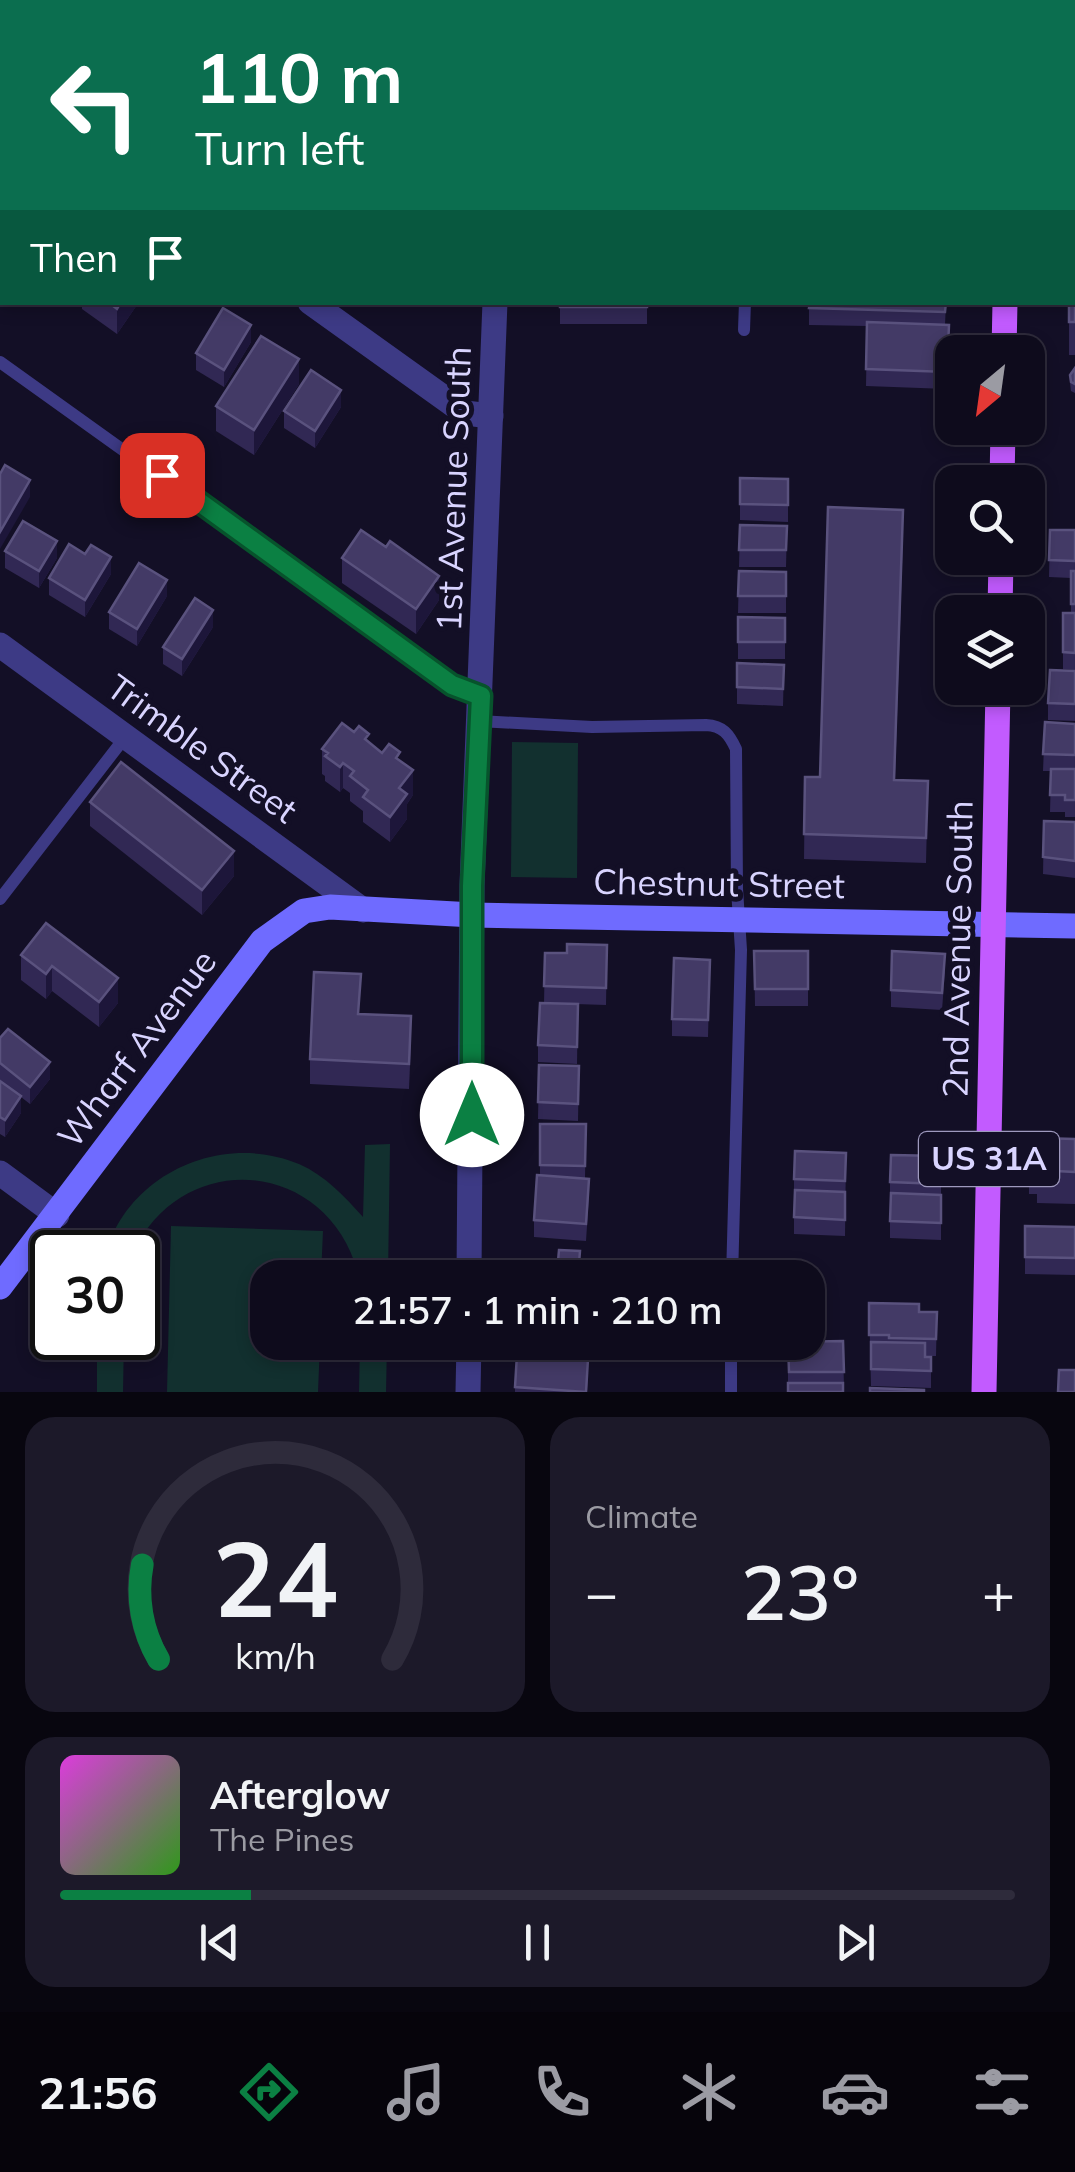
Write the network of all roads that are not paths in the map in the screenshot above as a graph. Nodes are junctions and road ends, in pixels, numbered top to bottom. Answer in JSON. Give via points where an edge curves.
{"nodes":[{"id":1,"x":314,"y":305,"type":"edge"},
{"id":2,"x":495,"y":305,"type":"edge"},
{"id":3,"x":745,"y":305,"type":"edge"},
{"id":4,"x":1006,"y":305,"type":"edge"},
{"id":5,"x":744,"y":330,"type":"dead end"},
{"id":6,"x":1005,"y":335,"type":"edge"},
{"id":7,"x":0,"y":362,"type":"edge"},
{"id":8,"x":492,"y":416,"type":"junction"},
{"id":9,"x":0,"y":645,"type":"edge"},
{"id":10,"x":998,"y":705,"type":"edge"},
{"id":11,"x":480,"y":709,"type":"junction"},
{"id":12,"x":126,"y":736,"type":"junction"},
{"id":13,"x":0,"y":900,"type":"edge"},
{"id":14,"x":362,"y":910,"type":"junction"},
{"id":15,"x":473,"y":915,"type":"junction"},
{"id":16,"x":739,"y":919,"type":"junction"},
{"id":17,"x":994,"y":925,"type":"junction"},
{"id":18,"x":1075,"y":926,"type":"edge"},
{"id":19,"x":0,"y":1173,"type":"edge"},
{"id":20,"x":56,"y":1215,"type":"junction"},
{"id":21,"x":470,"y":1260,"type":"edge"},
{"id":22,"x":733,"y":1260,"type":"edge"},
{"id":23,"x":0,"y":1287,"type":"edge"},
{"id":24,"x":468,"y":1360,"type":"edge"},
{"id":25,"x":732,"y":1360,"type":"edge"},
{"id":26,"x":468,"y":1392,"type":"edge"},
{"id":27,"x":731,"y":1392,"type":"edge"},
{"id":28,"x":984,"y":1392,"type":"edge"}],
"edges":[{"from":1,"to":8,"type":"street","via":[[465,413]]},
{"from":2,"to":8,"type":"street","name":"1st Avenue South"},
{"from":3,"to":5,"type":"lane"},
{"from":4,"to":6,"type":"main road"},
{"from":7,"to":11,"type":"lane"},
{"from":8,"to":11,"type":"street","name":"1st Avenue South"},
{"from":9,"to":12,"type":"street","name":"Trimble Street"},
{"from":10,"to":17,"type":"main road","name":"2nd Avenue South","number":"US 31A"},
{"from":11,"to":15,"type":"street","name":"1st Avenue South"},
{"from":11,"to":16,"type":"lane","via":[[592,727],[706,724],[724,730],[736,749]]},
{"from":12,"to":13,"type":"lane"},
{"from":12,"to":14,"type":"street","name":"Trimble Street"},
{"from":14,"to":15,"type":"street","name":"Chestnut Street"},
{"from":14,"to":20,"type":"street","name":"Wharf Avenue","via":[[304,910],[262,941]]},
{"from":15,"to":16,"type":"street","name":"Chestnut Street"},
{"from":15,"to":21,"type":"street","name":"1st Avenue South"},
{"from":16,"to":17,"type":"street","name":"Chestnut Street"},
{"from":16,"to":22,"type":"lane"},
{"from":17,"to":18,"type":"street","name":"Chestnut Street"},
{"from":17,"to":28,"type":"main road","name":"2nd Avenue South","number":"US 31A"},
{"from":19,"to":20,"type":"street"},
{"from":20,"to":23,"type":"street","name":"Wharf Avenue"},
{"from":24,"to":26,"type":"street"},
{"from":25,"to":27,"type":"lane"}]}
